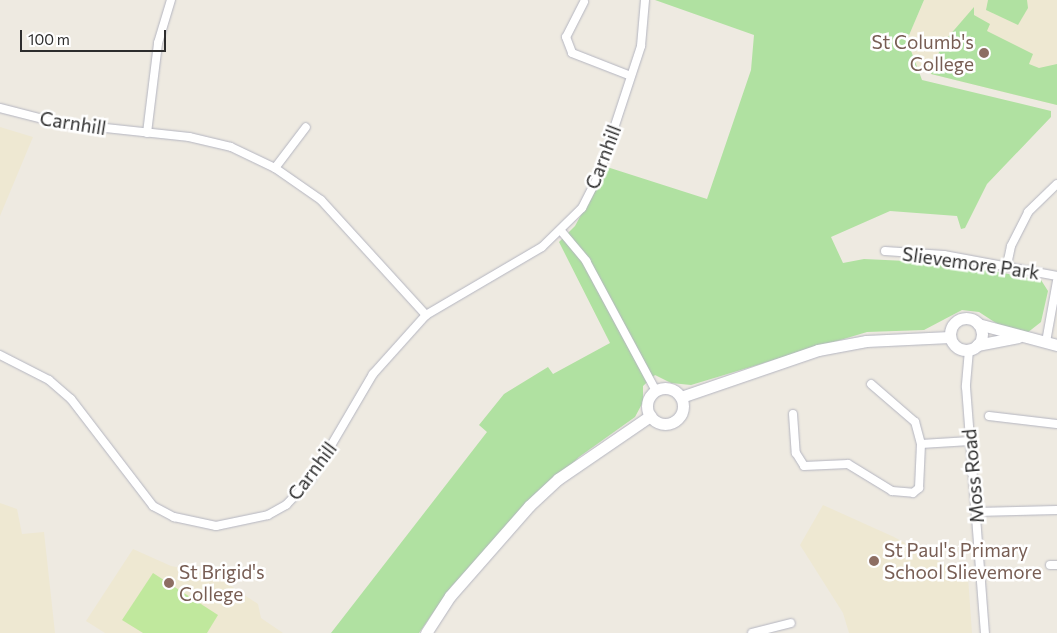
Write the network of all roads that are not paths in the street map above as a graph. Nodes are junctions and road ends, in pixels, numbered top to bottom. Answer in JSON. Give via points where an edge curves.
{"nodes":[{"id":1,"x":171,"y":0,"type":"edge"},
{"id":2,"x":645,"y":0,"type":"edge"},
{"id":3,"x":584,"y":2,"type":"dead end"},
{"id":4,"x":631,"y":76,"type":"junction"},
{"id":5,"x":0,"y":108,"type":"edge"},
{"id":6,"x":306,"y":127,"type":"dead end"},
{"id":7,"x":147,"y":133,"type":"junction"},
{"id":8,"x":276,"y":168,"type":"junction"},
{"id":9,"x":1057,"y":184,"type":"edge"},
{"id":10,"x":562,"y":232,"type":"junction"},
{"id":11,"x":885,"y":252,"type":"dead end"},
{"id":12,"x":1007,"y":265,"type":"junction"},
{"id":13,"x":1057,"y":276,"type":"edge"},
{"id":14,"x":1057,"y":281,"type":"edge"},
{"id":15,"x":1054,"y":312,"type":"edge"},
{"id":16,"x":426,"y":315,"type":"junction"},
{"id":17,"x":978,"y":324,"type":"junction"},
{"id":18,"x":950,"y":336,"type":"junction"},
{"id":19,"x":1020,"y":337,"type":"junction"},
{"id":20,"x":1052,"y":344,"type":"edge"},
{"id":21,"x":973,"y":347,"type":"junction"},
{"id":22,"x":0,"y":355,"type":"edge"},
{"id":23,"x":871,"y":384,"type":"dead end"},
{"id":24,"x":656,"y":390,"type":"junction"},
{"id":25,"x":681,"y":397,"type":"junction"},
{"id":26,"x":793,"y":414,"type":"dead end"},
{"id":27,"x":650,"y":416,"type":"junction"},
{"id":28,"x":989,"y":416,"type":"dead end"},
{"id":29,"x":1057,"y":424,"type":"edge"},
{"id":30,"x":970,"y":441,"type":"junction"},
{"id":31,"x":920,"y":444,"type":"junction"},
{"id":32,"x":1057,"y":510,"type":"edge"},
{"id":33,"x":976,"y":512,"type":"junction"},
{"id":34,"x":791,"y":623,"type":"dead end"},
{"id":35,"x":426,"y":633,"type":"edge"},
{"id":36,"x":752,"y":633,"type":"edge"},
{"id":37,"x":985,"y":633,"type":"edge"}],
"edges":[{"from":1,"to":7,"type":"street","via":[[154,62]]},
{"from":2,"to":4,"type":"street","name":"Carnhill","via":[[646,24]]},
{"from":3,"to":4,"type":"street","via":[[566,37],[572,53]]},
{"from":4,"to":10,"type":"street","name":"Carnhill","via":[[599,174],[582,208]]},
{"from":5,"to":7,"type":"street","name":"Carnhill","via":[[59,123]]},
{"from":6,"to":8,"type":"street"},
{"from":7,"to":8,"type":"street","name":"Carnhill","via":[[231,147]]},
{"from":8,"to":16,"type":"street","name":"Carnhill","via":[[321,200]]},
{"from":9,"to":12,"type":"street","via":[[1028,212]]},
{"from":10,"to":16,"type":"street","name":"Carnhill","via":[[521,261]]},
{"from":10,"to":24,"type":"street","via":[[586,261]]},
{"from":11,"to":12,"type":"street","name":"Slievemore Park"},
{"from":12,"to":13,"type":"street","name":"Slievemore Park"},
{"from":14,"to":15,"type":"street"},
{"from":15,"to":20,"type":"street"},
{"from":16,"to":22,"type":"street","name":"Carnhill","via":[[381,362],[324,460],[300,493],[268,515],[232,526],[195,524],[153,506],[71,399],[49,380]]},
{"from":17,"to":18,"type":"main road","via":[[960,320]]},
{"from":17,"to":19,"type":"main road"},
{"from":17,"to":21,"type":"main road","via":[[982,334]]},
{"from":18,"to":21,"type":"main road","via":[[955,345]]},
{"from":18,"to":25,"type":"main road","via":[[866,341],[818,350]]},
{"from":19,"to":20,"type":"main road"},
{"from":19,"to":21,"type":"main road"},
{"from":21,"to":30,"type":"street","name":"Moss Road"},
{"from":23,"to":31,"type":"street","via":[[908,413]]},
{"from":24,"to":25,"type":"main road","via":[[668,388]]},
{"from":24,"to":27,"type":"main road","via":[[647,405]]},
{"from":25,"to":27,"type":"main road","via":[[683,408],[673,422],[663,424]]},
{"from":26,"to":31,"type":"street","via":[[796,453],[804,466],[848,464],[892,491],[904,494],[919,488]]},
{"from":27,"to":35,"type":"main road","via":[[599,449],[529,506],[450,596]]},
{"from":28,"to":29,"type":"street"},
{"from":30,"to":31,"type":"street"},
{"from":30,"to":33,"type":"street","name":"Moss Road"},
{"from":32,"to":33,"type":"street"},
{"from":33,"to":37,"type":"street","name":"Moss Road"},
{"from":34,"to":36,"type":"street"}]}
